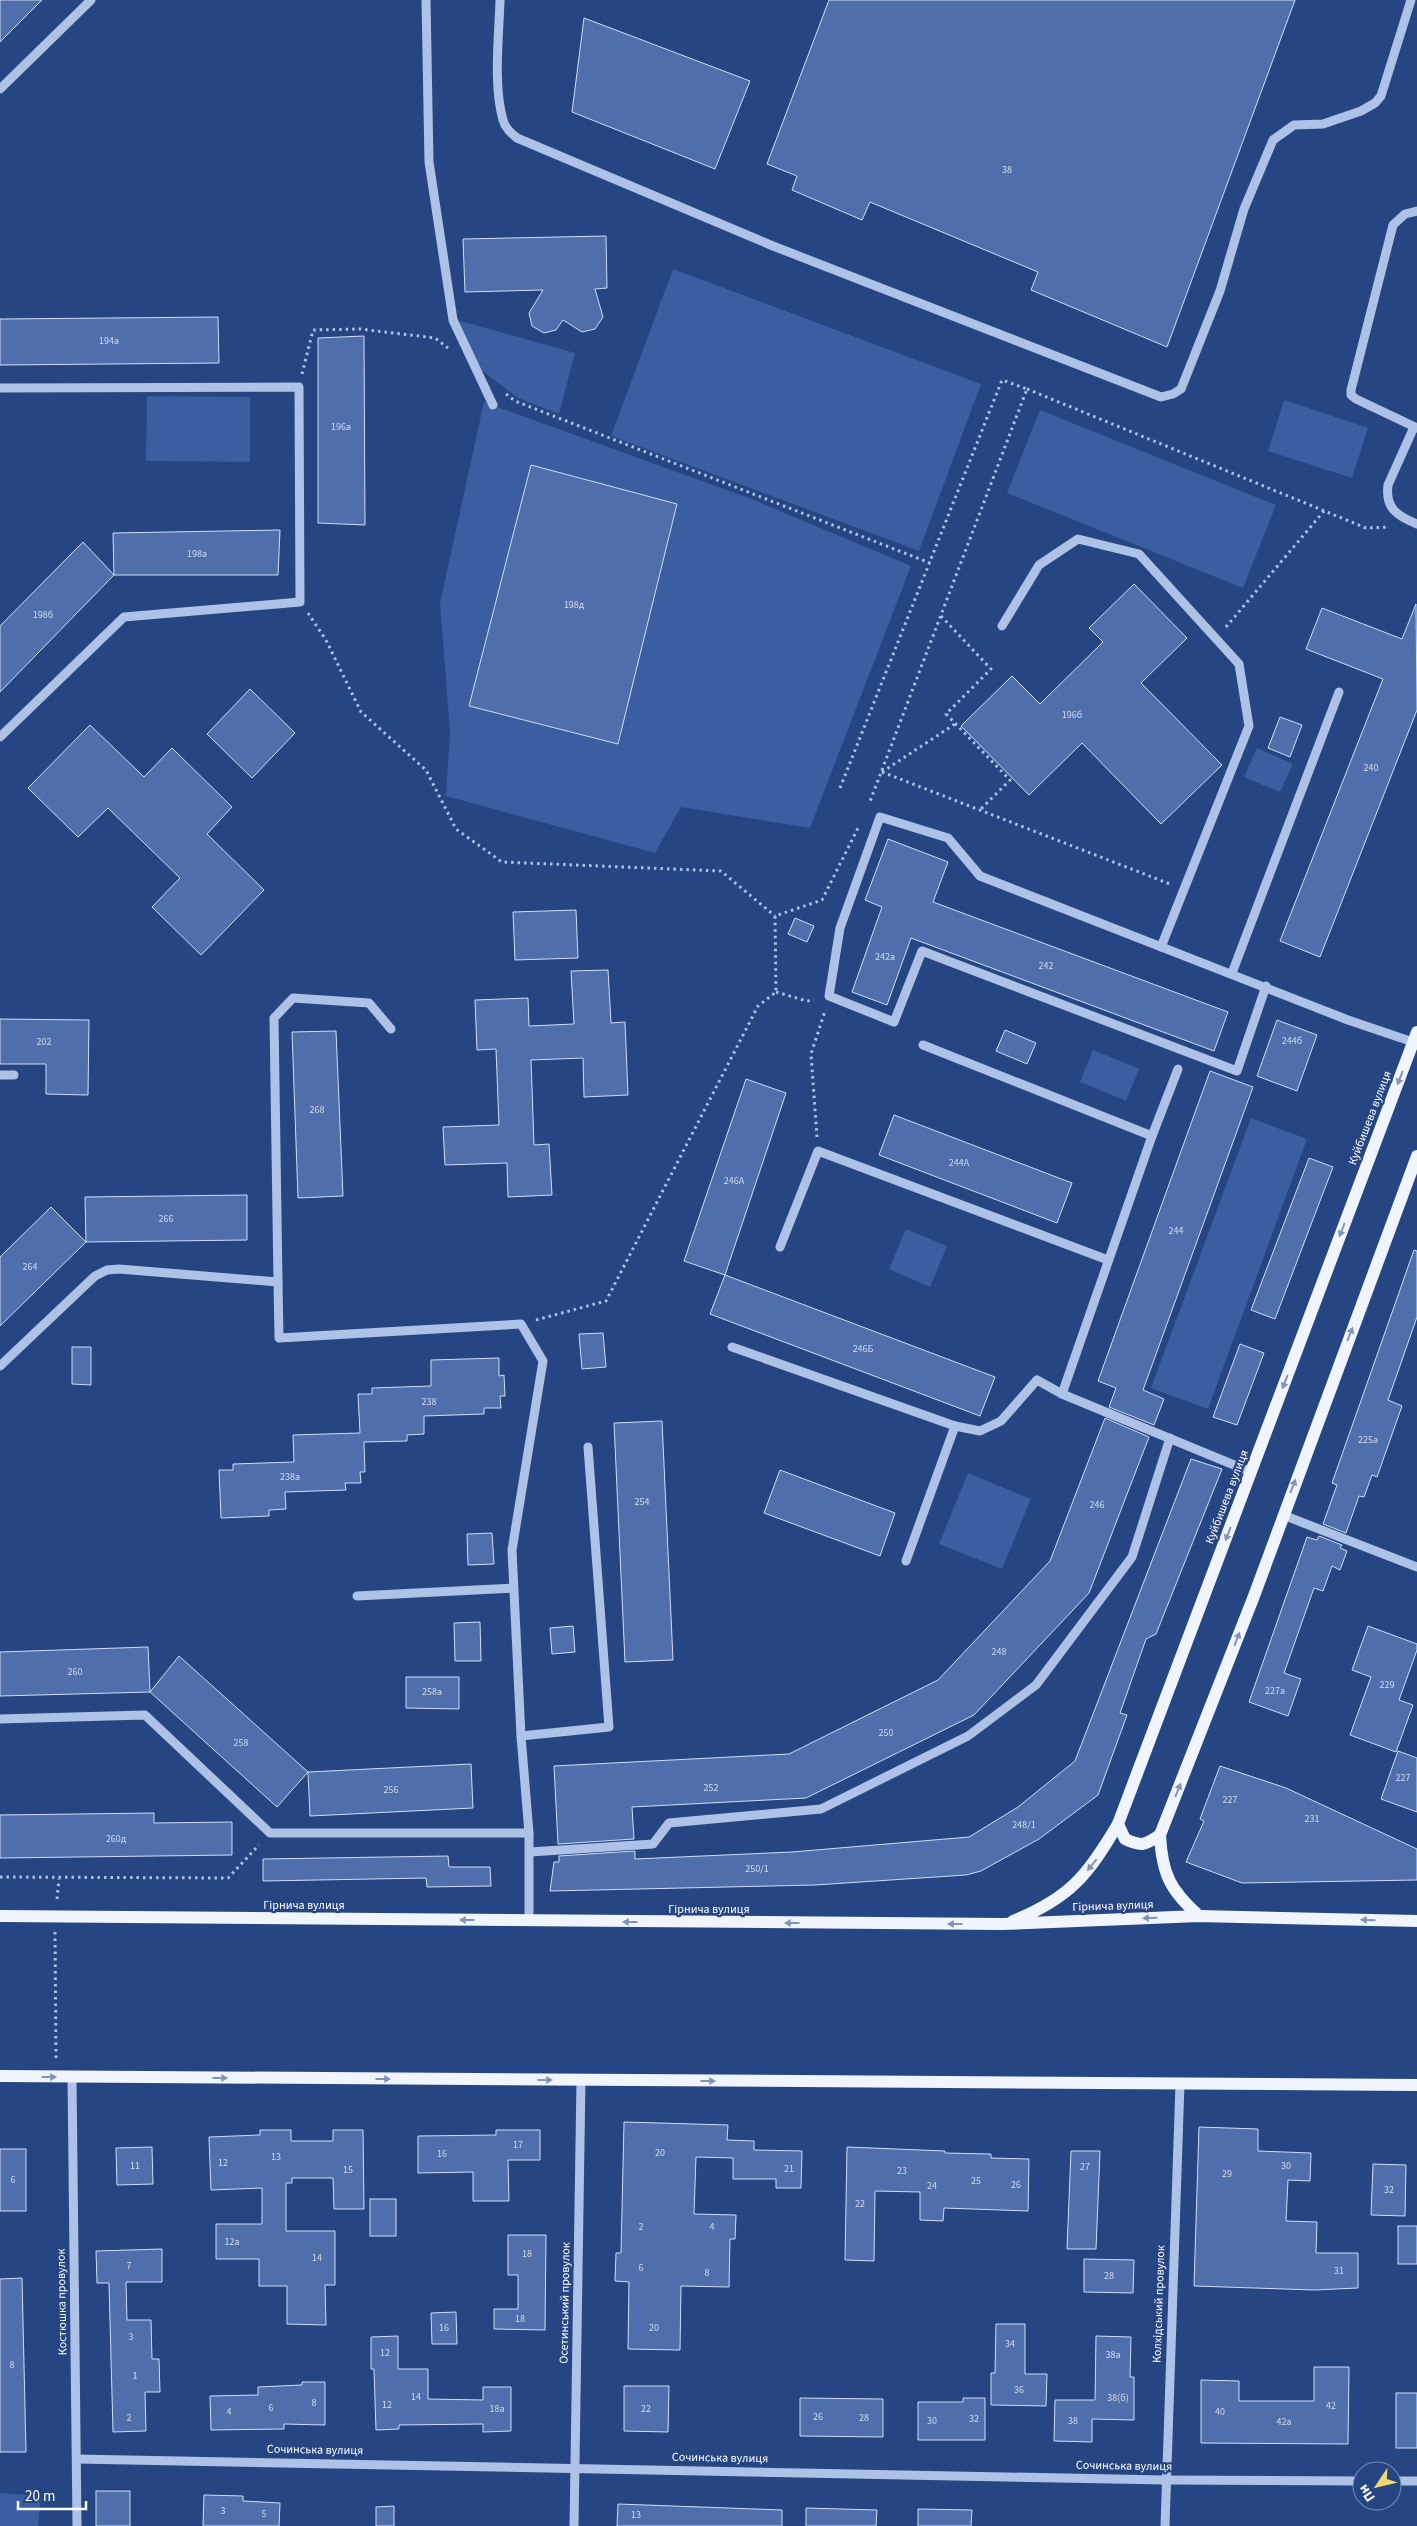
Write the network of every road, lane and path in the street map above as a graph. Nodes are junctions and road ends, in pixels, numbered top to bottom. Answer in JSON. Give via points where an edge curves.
{"nodes":[{"id":1,"x":92,"y":0,"type":"edge"},
{"id":2,"x":426,"y":0,"type":"edge"},
{"id":3,"x":500,"y":0,"type":"edge"},
{"id":4,"x":1411,"y":0,"type":"edge"},
{"id":5,"x":0,"y":90,"type":"edge"},
{"id":6,"x":1417,"y":211,"type":"edge"},
{"id":7,"x":449,"y":349,"type":"dead end"},
{"id":8,"x":299,"y":387,"type":"junction"},
{"id":9,"x":0,"y":388,"type":"edge"},
{"id":10,"x":500,"y":389,"type":"dead end"},
{"id":11,"x":1027,"y":389,"type":"junction"},
{"id":12,"x":493,"y":405,"type":"dead end"},
{"id":13,"x":1416,"y":428,"type":"edge"},
{"id":14,"x":1324,"y":510,"type":"junction"},
{"id":15,"x":1417,"y":524,"type":"edge"},
{"id":16,"x":1392,"y":527,"type":"dead end"},
{"id":17,"x":930,"y":563,"type":"junction"},
{"id":18,"x":300,"y":602,"type":"junction"},
{"id":19,"x":941,"y":616,"type":"junction"},
{"id":20,"x":1002,"y":626,"type":"dead end"},
{"id":21,"x":1216,"y":639,"type":"junction"},
{"id":22,"x":1339,"y":692,"type":"dead end"},
{"id":23,"x":955,"y":724,"type":"junction"},
{"id":24,"x":0,"y":737,"type":"edge"},
{"id":25,"x":882,"y":772,"type":"junction"},
{"id":26,"x":840,"y":788,"type":"dead end"},
{"id":27,"x":867,"y":809,"type":"dead end"},
{"id":28,"x":980,"y":810,"type":"junction"},
{"id":29,"x":859,"y":826,"type":"dead end"},
{"id":30,"x":1184,"y":889,"type":"junction"},
{"id":31,"x":775,"y":916,"type":"junction"},
{"id":32,"x":1161,"y":947,"type":"junction"},
{"id":33,"x":1232,"y":973,"type":"junction"},
{"id":34,"x":1266,"y":986,"type":"junction"},
{"id":35,"x":776,"y":992,"type":"junction"},
{"id":36,"x":807,"y":1001,"type":"dead end"},
{"id":37,"x":824,"y":1016,"type":"dead end"},
{"id":38,"x":391,"y":1029,"type":"dead end"},
{"id":39,"x":1415,"y":1037,"type":"edge"},
{"id":40,"x":923,"y":1045,"type":"dead end"},
{"id":41,"x":1178,"y":1070,"type":"dead end"},
{"id":42,"x":0,"y":1075,"type":"edge"},
{"id":43,"x":14,"y":1075,"type":"dead end"},
{"id":44,"x":1152,"y":1136,"type":"junction"},
{"id":45,"x":818,"y":1151,"type":"junction"},
{"id":46,"x":1417,"y":1156,"type":"edge"},
{"id":47,"x":780,"y":1247,"type":"dead end"},
{"id":48,"x":1108,"y":1260,"type":"junction"},
{"id":49,"x":278,"y":1282,"type":"junction"},
{"id":50,"x":520,"y":1324,"type":"junction"},
{"id":51,"x":732,"y":1347,"type":"dead end"},
{"id":52,"x":0,"y":1366,"type":"edge"},
{"id":53,"x":1062,"y":1394,"type":"junction"},
{"id":54,"x":955,"y":1426,"type":"junction"},
{"id":55,"x":1170,"y":1438,"type":"junction"},
{"id":56,"x":588,"y":1447,"type":"dead end"},
{"id":57,"x":1251,"y":1472,"type":"junction"},
{"id":58,"x":1283,"y":1515,"type":"junction"},
{"id":59,"x":906,"y":1561,"type":"dead end"},
{"id":60,"x":1417,"y":1567,"type":"edge"},
{"id":61,"x":513,"y":1588,"type":"junction"},
{"id":62,"x":358,"y":1596,"type":"dead end"},
{"id":63,"x":0,"y":1719,"type":"edge"},
{"id":64,"x":521,"y":1736,"type":"junction"},
{"id":65,"x":1118,"y":1824,"type":"junction"},
{"id":66,"x":270,"y":1833,"type":"junction"},
{"id":67,"x":529,"y":1833,"type":"junction"},
{"id":68,"x":1160,"y":1835,"type":"junction"},
{"id":69,"x":530,"y":1852,"type":"junction"},
{"id":70,"x":0,"y":1877,"type":"edge"},
{"id":71,"x":59,"y":1879,"type":"junction"},
{"id":72,"x":0,"y":1916,"type":"edge"},
{"id":73,"x":1199,"y":1916,"type":"junction"},
{"id":74,"x":55,"y":1917,"type":"junction"},
{"id":75,"x":529,"y":1921,"type":"junction"},
{"id":76,"x":1417,"y":1921,"type":"edge"},
{"id":77,"x":1003,"y":1924,"type":"junction"},
{"id":78,"x":0,"y":2076,"type":"edge"},
{"id":79,"x":56,"y":2077,"type":"junction"},
{"id":80,"x":72,"y":2077,"type":"junction"},
{"id":81,"x":581,"y":2080,"type":"junction"},
{"id":82,"x":1180,"y":2084,"type":"junction"},
{"id":83,"x":1417,"y":2085,"type":"edge"},
{"id":84,"x":77,"y":2458,"type":"junction"},
{"id":85,"x":574,"y":2467,"type":"junction"},
{"id":86,"x":1165,"y":2480,"type":"junction"},
{"id":87,"x":1352,"y":2481,"type":"edge"},
{"id":88,"x":1402,"y":2481,"type":"edge"},
{"id":89,"x":1417,"y":2481,"type":"edge"},
{"id":90,"x":77,"y":2526,"type":"edge"},
{"id":91,"x":574,"y":2526,"type":"edge"},
{"id":92,"x":1165,"y":2526,"type":"edge"}],
"edges":[{"from":1,"to":5,"type":"street"},
{"from":2,"to":12,"type":"street","via":[[429,162],[453,320]]},
{"from":3,"to":4,"type":"street","via":[[499,92],[503,121],[517,138],[773,246],[1161,397],[1181,389],[1220,291],[1244,209],[1274,140],[1294,125],[1323,124],[1361,111],[1382,96]]},
{"from":6,"to":13,"type":"street","via":[[1405,214],[1393,225],[1351,390],[1351,396],[1356,399]]},
{"from":7,"to":8,"type":"path","via":[[435,338],[360,329],[313,330]]},
{"from":8,"to":9,"type":"street"},
{"from":8,"to":18,"type":"street"},
{"from":10,"to":17,"type":"path","via":[[515,401]]},
{"from":11,"to":14,"type":"path"},
{"from":11,"to":17,"type":"path","via":[[1002,380]]},
{"from":11,"to":19,"type":"path"},
{"from":13,"to":15,"type":"street","via":[[1388,485],[1387,495],[1396,514]]},
{"from":14,"to":16,"type":"path","via":[[1366,528]]},
{"from":14,"to":21,"type":"path"},
{"from":17,"to":26,"type":"path"},
{"from":18,"to":24,"type":"street","via":[[124,617]]},
{"from":18,"to":31,"type":"path","via":[[326,640],[361,712],[426,770],[456,829],[502,862],[720,871]]},
{"from":19,"to":23,"type":"path","via":[[991,669],[946,714]]},
{"from":19,"to":25,"type":"path"},
{"from":20,"to":21,"type":"street","via":[[1039,565],[1078,539],[1139,554]]},
{"from":21,"to":30,"type":"street","via":[[1239,664],[1249,726]]},
{"from":22,"to":33,"type":"street"},
{"from":23,"to":25,"type":"path"},
{"from":23,"to":28,"type":"path","via":[[1010,780]]},
{"from":25,"to":27,"type":"path"},
{"from":25,"to":28,"type":"path"},
{"from":28,"to":30,"type":"path"},
{"from":29,"to":31,"type":"path","via":[[822,900]]},
{"from":30,"to":32,"type":"street"},
{"from":31,"to":35,"type":"path"},
{"from":32,"to":33,"type":"street"},
{"from":32,"to":34,"type":"street","via":[[980,876],[948,838],[880,817],[840,928],[829,996],[894,1022],[922,952],[1238,1070]]},
{"from":33,"to":34,"type":"street"},
{"from":34,"to":39,"type":"street","via":[[1348,1020]]},
{"from":35,"to":36,"type":"path"},
{"from":35,"to":50,"type":"path","via":[[758,1006],[606,1301]]},
{"from":37,"to":45,"type":"path","via":[[811,1054]]},
{"from":38,"to":49,"type":"street","via":[[369,1003],[293,998],[274,1018]]},
{"from":39,"to":57,"type":"main road","name":"Куйбишева вулиця","one_way":true},
{"from":40,"to":44,"type":"street"},
{"from":41,"to":44,"type":"street"},
{"from":42,"to":43,"type":"street"},
{"from":44,"to":48,"type":"street"},
{"from":45,"to":47,"type":"street"},
{"from":45,"to":48,"type":"street"},
{"from":58,"to":46,"type":"main road","one_way":true},
{"from":48,"to":53,"type":"street"},
{"from":49,"to":50,"type":"street","via":[[279,1338]]},
{"from":49,"to":52,"type":"street","via":[[107,1270],[95,1276]]},
{"from":50,"to":61,"type":"street","via":[[543,1360],[512,1550]]},
{"from":51,"to":54,"type":"street"},
{"from":53,"to":54,"type":"street","via":[[1037,1380],[1001,1422],[980,1432]]},
{"from":53,"to":55,"type":"street"},
{"from":54,"to":59,"type":"street"},
{"from":55,"to":57,"type":"street"},
{"from":55,"to":69,"type":"street","via":[[1132,1557],[1036,1685],[968,1736],[821,1809],[669,1823],[653,1844]]},
{"from":56,"to":64,"type":"street","via":[[609,1727]]},
{"from":57,"to":65,"type":"main road","name":"Куйбишева вулиця","one_way":true},
{"from":58,"to":60,"type":"street"},
{"from":68,"to":58,"type":"main road","one_way":true},
{"from":61,"to":62,"type":"street"},
{"from":61,"to":64,"type":"street"},
{"from":63,"to":66,"type":"street","via":[[145,1715]]},
{"from":64,"to":67,"type":"street"},
{"from":65,"to":68,"type":"main road","via":[[1125,1839],[1135,1844],[1146,1845]]},
{"from":65,"to":77,"type":"main road","name":"Куйбишева вулиця","one_way":true,"via":[[1099,1856],[1077,1883],[1043,1909]]},
{"from":66,"to":67,"type":"street"},
{"from":66,"to":71,"type":"path","via":[[228,1878]]},
{"from":67,"to":69,"type":"street"},
{"from":68,"to":73,"type":"main road","via":[[1162,1862],[1168,1882]]},
{"from":69,"to":75,"type":"street"},
{"from":70,"to":71,"type":"path"},
{"from":71,"to":74,"type":"path"},
{"from":72,"to":74,"type":"main road","name":"Гірнича вулиця"},
{"from":76,"to":73,"type":"main road","name":"Гірнича вулиця","one_way":true},
{"from":73,"to":77,"type":"main road","name":"Гірнича вулиця","one_way":true},
{"from":75,"to":74,"type":"main road","name":"Гірнича вулиця","one_way":true},
{"from":74,"to":79,"type":"path"},
{"from":77,"to":75,"type":"main road","name":"Гірнича вулиця","one_way":true},
{"from":78,"to":79,"type":"main road","one_way":true},
{"from":79,"to":80,"type":"main road"},
{"from":80,"to":81,"type":"main road","one_way":true},
{"from":80,"to":84,"type":"street","name":"Костюшка провулок"},
{"from":81,"to":82,"type":"main road","one_way":true},
{"from":81,"to":85,"type":"street","name":"Осетинський провулок"},
{"from":82,"to":83,"type":"main road"},
{"from":82,"to":86,"type":"street","name":"Колхідський провулок"},
{"from":84,"to":85,"type":"street","name":"Сочинська вулиця"},
{"from":84,"to":90,"type":"street","name":"Костюшка провулок"},
{"from":85,"to":86,"type":"street","name":"Сочинська вулиця"},
{"from":85,"to":91,"type":"street","name":"Осетинський провулок"},
{"from":86,"to":87,"type":"street","name":"Сочинська вулиця"},
{"from":86,"to":92,"type":"street","name":"Колхідський провулок"},
{"from":88,"to":89,"type":"street"}]}
